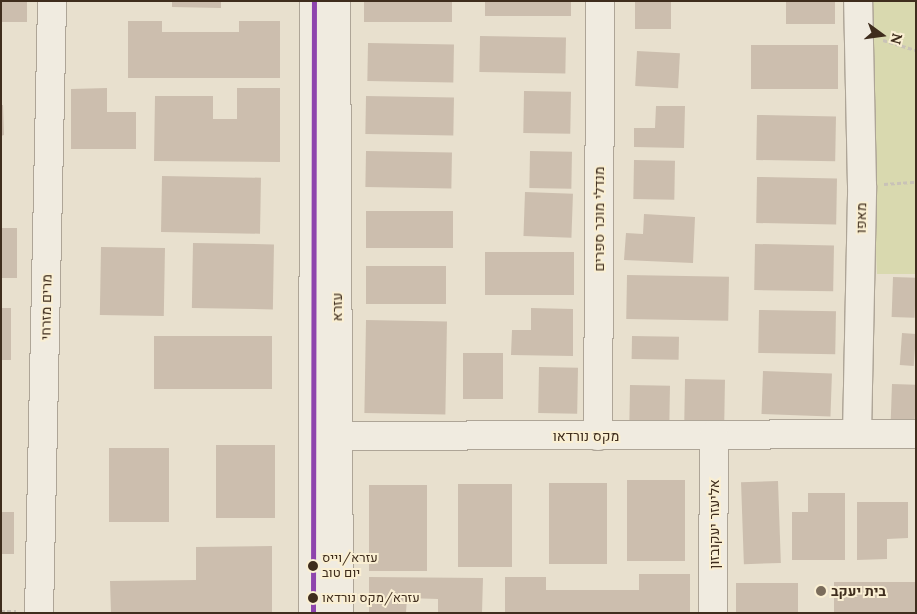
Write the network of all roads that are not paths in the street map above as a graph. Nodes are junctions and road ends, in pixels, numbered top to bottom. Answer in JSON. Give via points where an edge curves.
{"nodes":[{"id":1,"x":52,"y":1,"type":"edge"},
{"id":2,"x":314,"y":1,"type":"edge"},
{"id":3,"x":336,"y":1,"type":"edge"},
{"id":4,"x":600,"y":1,"type":"edge"},
{"id":5,"x":858,"y":1,"type":"edge"},
{"id":6,"x":857,"y":434,"type":"junction"},
{"id":7,"x":916,"y":434,"type":"edge"},
{"id":8,"x":714,"y":435,"type":"junction"},
{"id":9,"x":327,"y":436,"type":"junction"},
{"id":10,"x":598,"y":436,"type":"junction"},
{"id":11,"x":39,"y":613,"type":"edge"},
{"id":12,"x":313,"y":613,"type":"edge"},
{"id":13,"x":339,"y":613,"type":"edge"},
{"id":14,"x":713,"y":613,"type":"edge"}],
"edges":[{"from":1,"to":11,"type":"street","name":"מרים מזרחי"},
{"from":2,"to":9,"type":"street","name":"עזרא"},
{"from":3,"to":9,"type":"street","name":"עזרא"},
{"from":4,"to":10,"type":"street","name":"מנדלי מוכר ספרים"},
{"from":5,"to":6,"type":"street","name":"מאפו","via":[[862,186]]},
{"from":6,"to":7,"type":"street","name":"מקס נורדאו"},
{"from":6,"to":8,"type":"street","name":"מקס נורדאו"},
{"from":8,"to":10,"type":"street","name":"מקס נורדאו"},
{"from":8,"to":14,"type":"street","name":"אליעזר יעקובזון"},
{"from":9,"to":10,"type":"street","name":"מקס נורדאו"},
{"from":9,"to":12,"type":"street","name":"עזרא"},
{"from":9,"to":13,"type":"street","name":"עזרא"}]}
